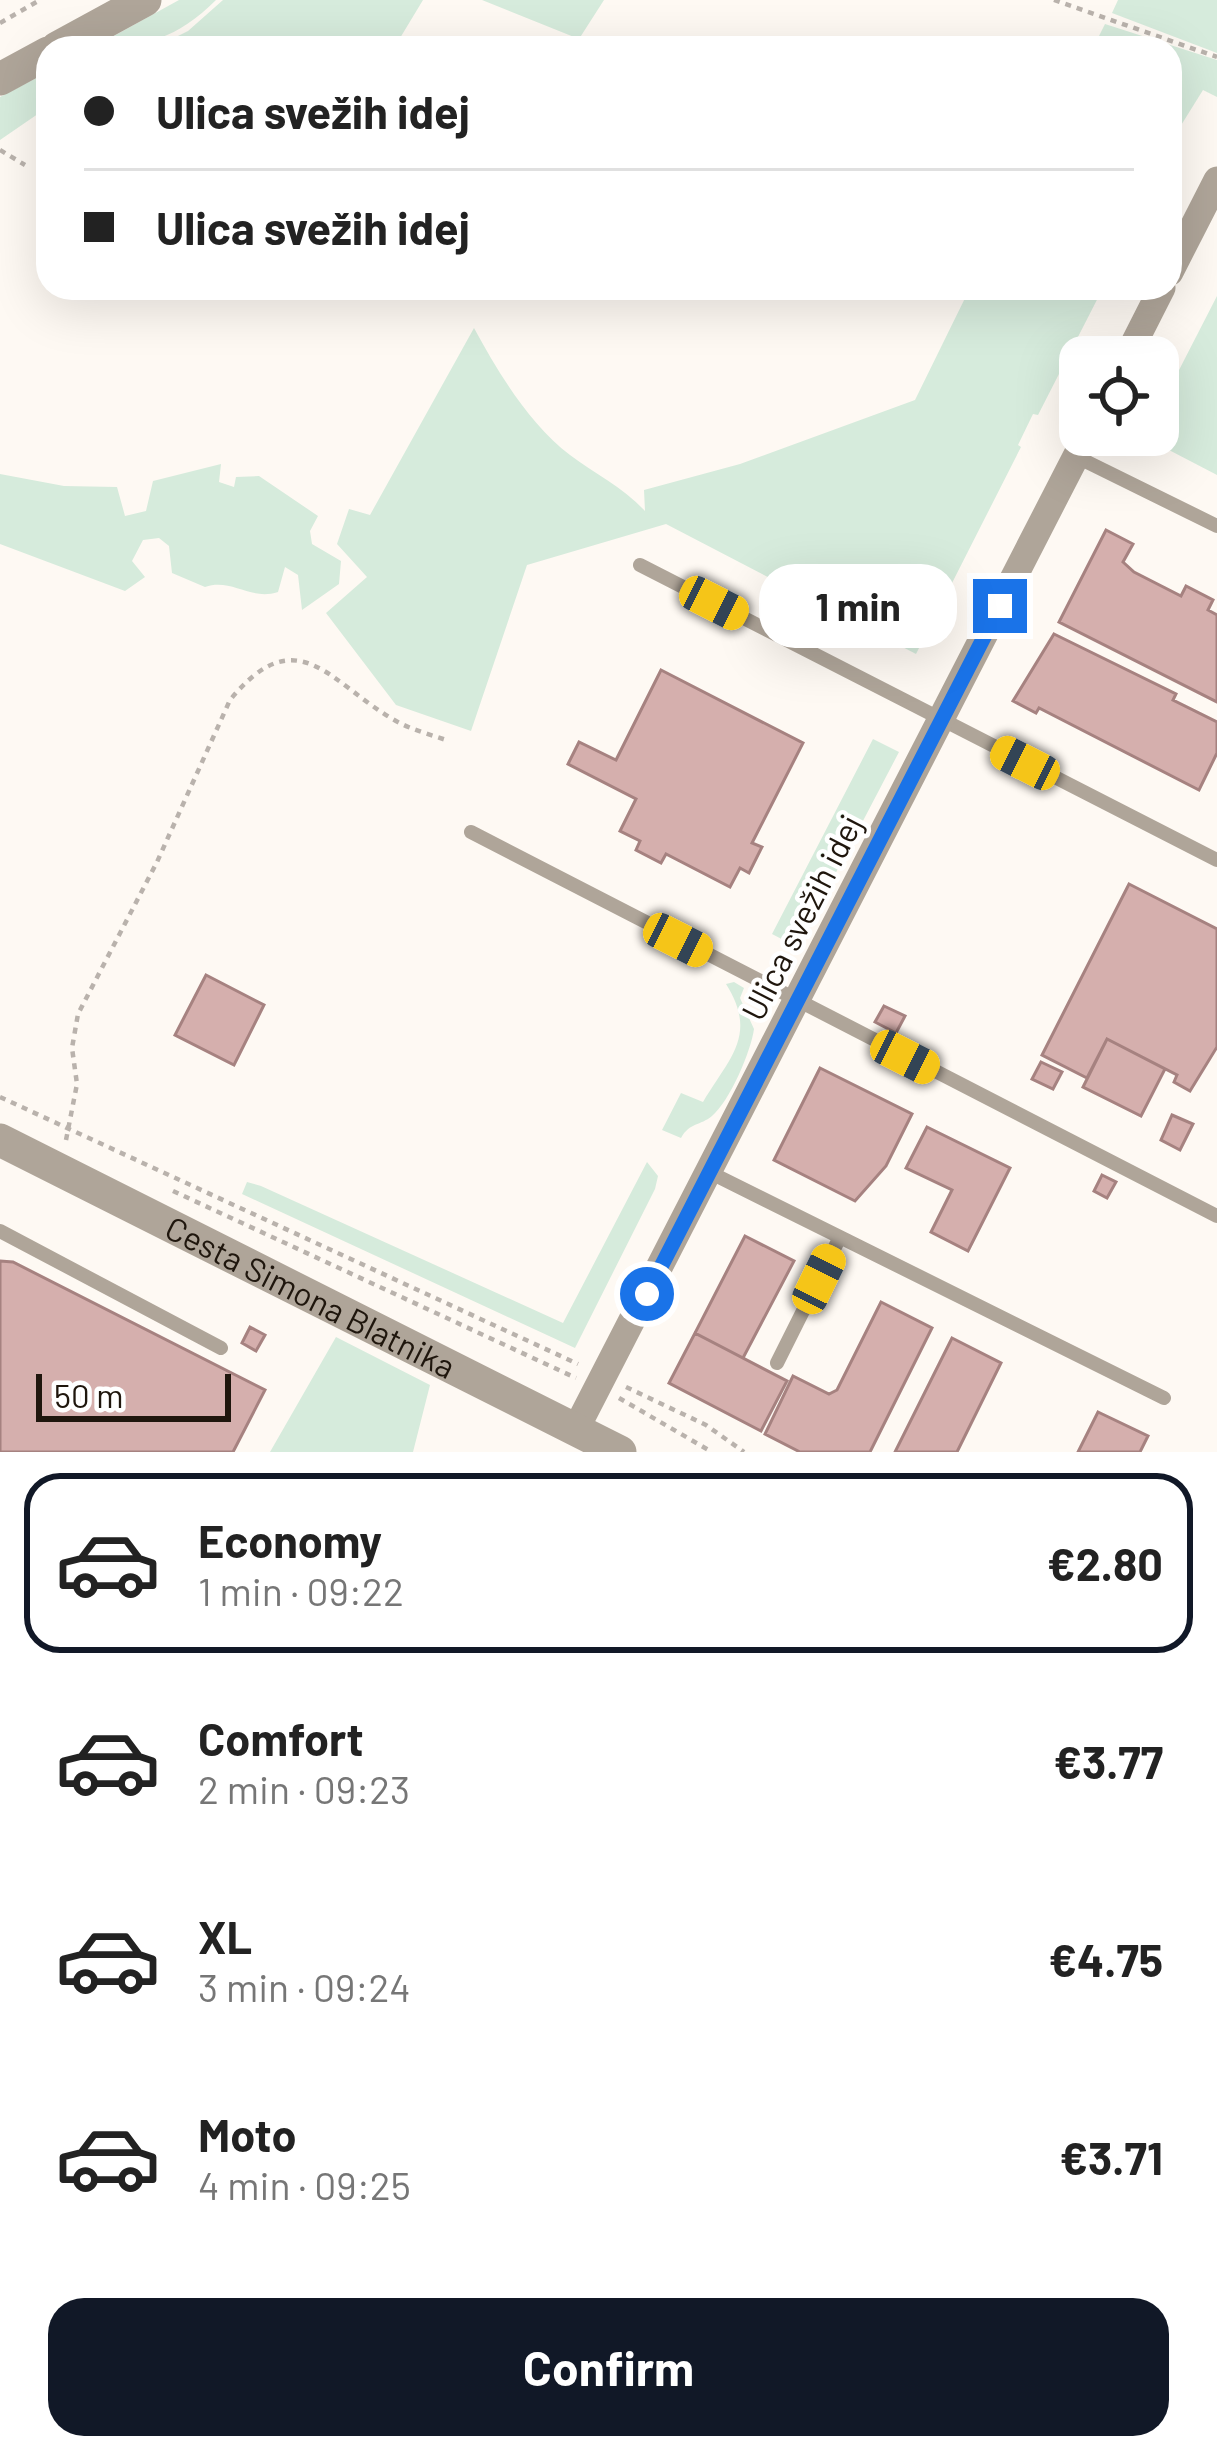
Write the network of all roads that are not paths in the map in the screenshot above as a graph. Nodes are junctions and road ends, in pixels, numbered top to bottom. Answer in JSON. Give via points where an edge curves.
{"nodes":[{"id":1,"x":145,"y":0,"type":"edge"},
{"id":2,"x":79,"y":36,"type":"edge"},
{"id":3,"x":36,"y":60,"type":"edge"},
{"id":4,"x":0,"y":79,"type":"edge"},
{"id":5,"x":1217,"y":180,"type":"edge"},
{"id":6,"x":1182,"y":249,"type":"edge"},
{"id":7,"x":1156,"y":300,"type":"edge"},
{"id":8,"x":1138,"y":336,"type":"edge"},
{"id":9,"x":1077,"y":456,"type":"edge"},
{"id":10,"x":1099,"y":456,"type":"edge"},
{"id":11,"x":1217,"y":526,"type":"edge"},
{"id":12,"x":640,"y":565,"type":"dead end"},
{"id":13,"x":942,"y":721,"type":"junction"},
{"id":14,"x":471,"y":832,"type":"dead end"},
{"id":15,"x":1217,"y":860,"type":"edge"},
{"id":16,"x":798,"y":1003,"type":"junction"},
{"id":17,"x":0,"y":1140,"type":"edge"},
{"id":18,"x":710,"y":1172,"type":"junction"},
{"id":19,"x":1217,"y":1216,"type":"edge"},
{"id":20,"x":0,"y":1231,"type":"edge"},
{"id":21,"x":840,"y":1237,"type":"junction"},
{"id":22,"x":221,"y":1348,"type":"dead end"},
{"id":23,"x":777,"y":1363,"type":"dead end"},
{"id":24,"x":1164,"y":1398,"type":"dead end"},
{"id":25,"x":576,"y":1430,"type":"junction"},
{"id":26,"x":620,"y":1452,"type":"edge"}],
"edges":[{"from":1,"to":2,"type":"street"},
{"from":3,"to":4,"type":"street"},
{"from":5,"to":6,"type":"street"},
{"from":7,"to":8,"type":"street"},
{"from":9,"to":13,"type":"street","name":"Ulica svežih idej"},
{"from":10,"to":11,"type":"lane"},
{"from":12,"to":13,"type":"lane"},
{"from":13,"to":15,"type":"lane"},
{"from":13,"to":16,"type":"street","name":"Ulica svežih idej"},
{"from":14,"to":16,"type":"lane"},
{"from":16,"to":18,"type":"street","name":"Ulica svežih idej"},
{"from":16,"to":19,"type":"lane"},
{"from":17,"to":25,"type":"street","name":"Cesta Simona Blatnika","via":[[60,1154]]},
{"from":18,"to":21,"type":"lane"},
{"from":18,"to":25,"type":"street","name":"Ulica svežih idej"},
{"from":20,"to":22,"type":"lane"},
{"from":21,"to":23,"type":"lane"},
{"from":21,"to":24,"type":"lane"},
{"from":25,"to":26,"type":"street","name":"Cesta Simona Blatnika"}]}
